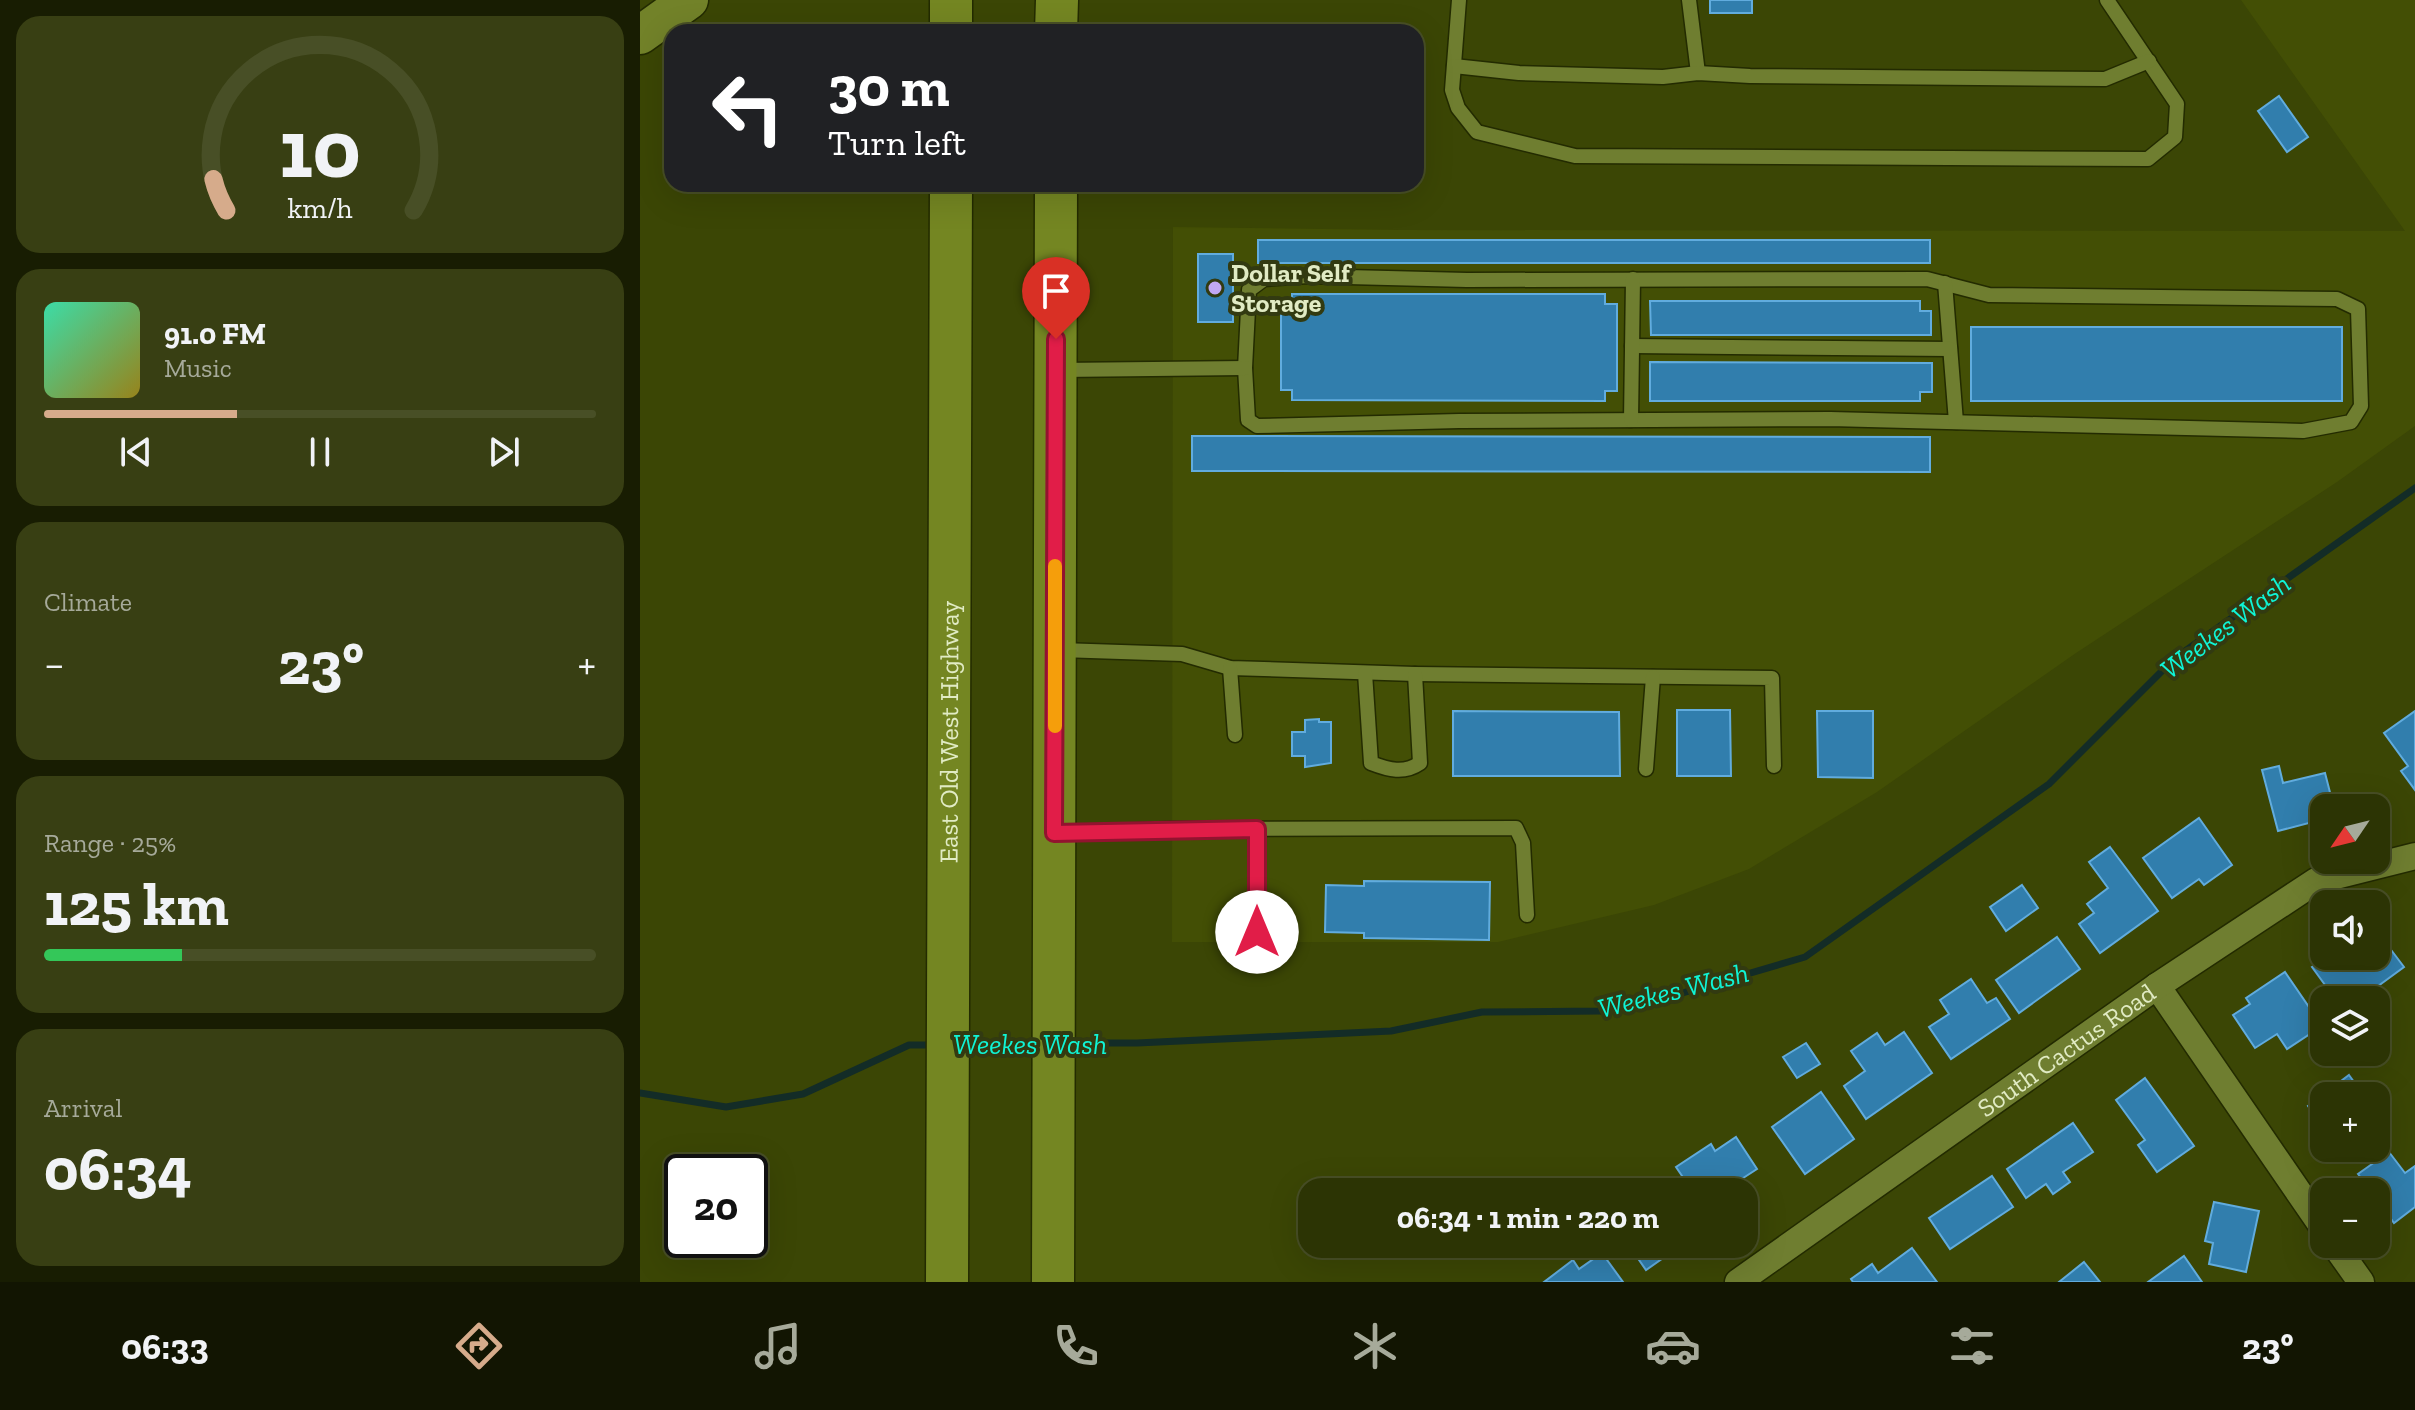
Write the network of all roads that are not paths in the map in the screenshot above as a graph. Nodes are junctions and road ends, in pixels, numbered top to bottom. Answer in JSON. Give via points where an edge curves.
{"nodes":[{"id":1,"x":689,"y":0,"type":"edge"},
{"id":2,"x":951,"y":0,"type":"edge"},
{"id":3,"x":1057,"y":0,"type":"edge"},
{"id":4,"x":1459,"y":0,"type":"edge"},
{"id":5,"x":1689,"y":0,"type":"edge"},
{"id":6,"x":2107,"y":0,"type":"edge"},
{"id":7,"x":951,"y":24,"type":"edge"},
{"id":8,"x":1056,"y":24,"type":"edge"},
{"id":9,"x":640,"y":35,"type":"edge"},
{"id":10,"x":2149,"y":61,"type":"junction"},
{"id":11,"x":1454,"y":66,"type":"junction"},
{"id":12,"x":1698,"y":73,"type":"junction"},
{"id":13,"x":951,"y":192,"type":"edge"},
{"id":14,"x":1056,"y":192,"type":"edge"},
{"id":15,"x":1633,"y":279,"type":"junction"},
{"id":16,"x":1945,"y":283,"type":"junction"},
{"id":17,"x":1632,"y":346,"type":"junction"},
{"id":18,"x":1950,"y":349,"type":"junction"},
{"id":19,"x":1245,"y":368,"type":"junction"},
{"id":20,"x":1056,"y":370,"type":"junction"},
{"id":21,"x":1631,"y":420,"type":"junction"},
{"id":22,"x":1956,"y":422,"type":"junction"},
{"id":23,"x":1055,"y":650,"type":"junction"},
{"id":24,"x":1230,"y":668,"type":"junction"},
{"id":25,"x":1365,"y":673,"type":"junction"},
{"id":26,"x":1415,"y":674,"type":"junction"},
{"id":27,"x":1653,"y":677,"type":"junction"},
{"id":28,"x":1235,"y":735,"type":"dead end"},
{"id":29,"x":1774,"y":766,"type":"dead end"},
{"id":30,"x":1646,"y":769,"type":"dead end"},
{"id":31,"x":1257,"y":829,"type":"junction"},
{"id":32,"x":1054,"y":833,"type":"junction"},
{"id":33,"x":2415,"y":856,"type":"edge"},
{"id":34,"x":1527,"y":915,"type":"dead end"},
{"id":35,"x":1257,"y":932,"type":"dead end"},
{"id":36,"x":2157,"y":986,"type":"junction"},
{"id":37,"x":2310,"y":1209,"type":"edge"},
{"id":38,"x":2340,"y":1258,"type":"edge"},
{"id":39,"x":2347,"y":1277,"type":"edge"},
{"id":40,"x":947,"y":1282,"type":"edge"},
{"id":41,"x":1053,"y":1282,"type":"edge"},
{"id":42,"x":1738,"y":1282,"type":"edge"}],
"edges":[{"from":1,"to":9,"type":"main road"},
{"from":2,"to":7,"type":"main road"},
{"from":3,"to":8,"type":"main road"},
{"from":4,"to":11,"type":"lane"},
{"from":5,"to":12,"type":"lane"},
{"from":6,"to":10,"type":"lane"},
{"from":10,"to":11,"type":"lane","via":[[2177,104],[2175,137],[2148,159],[1575,156],[1477,132],[1458,108],[1452,90]]},
{"from":10,"to":12,"type":"lane","via":[[2105,79]]},
{"from":11,"to":12,"type":"lane","via":[[1519,73]]},
{"from":13,"to":40,"type":"main road","name":"East Old West Highway"},
{"from":14,"to":20,"type":"main road"},
{"from":15,"to":16,"type":"lane"},
{"from":15,"to":17,"type":"lane"},
{"from":15,"to":19,"type":"lane","via":[[1264,279],[1249,290]]},
{"from":16,"to":18,"type":"lane"},
{"from":16,"to":22,"type":"lane","via":[[1989,295],[2337,299],[2358,309],[2361,406],[2351,422],[2303,431]]},
{"from":17,"to":18,"type":"lane"},
{"from":17,"to":21,"type":"lane"},
{"from":18,"to":22,"type":"lane"},
{"from":19,"to":20,"type":"lane"},
{"from":19,"to":21,"type":"lane","via":[[1248,420],[1257,426]]},
{"from":20,"to":23,"type":"main road"},
{"from":21,"to":22,"type":"lane"},
{"from":23,"to":24,"type":"lane","via":[[1182,654]]},
{"from":23,"to":32,"type":"main road"},
{"from":24,"to":25,"type":"lane"},
{"from":24,"to":28,"type":"lane"},
{"from":25,"to":26,"type":"lane"},
{"from":25,"to":26,"type":"lane","via":[[1371,763],[1410,770],[1420,763]]},
{"from":26,"to":27,"type":"lane"},
{"from":27,"to":29,"type":"lane","via":[[1772,678]]},
{"from":27,"to":30,"type":"lane"},
{"from":31,"to":32,"type":"lane"},
{"from":31,"to":34,"type":"lane","via":[[1516,828],[1523,843]]},
{"from":31,"to":35,"type":"lane"},
{"from":32,"to":41,"type":"main road"},
{"from":33,"to":36,"type":"street","name":"South Cactus Road","via":[[2316,881]]},
{"from":36,"to":37,"type":"street"},
{"from":36,"to":42,"type":"street","name":"South Cactus Road"},
{"from":38,"to":39,"type":"street"}]}
